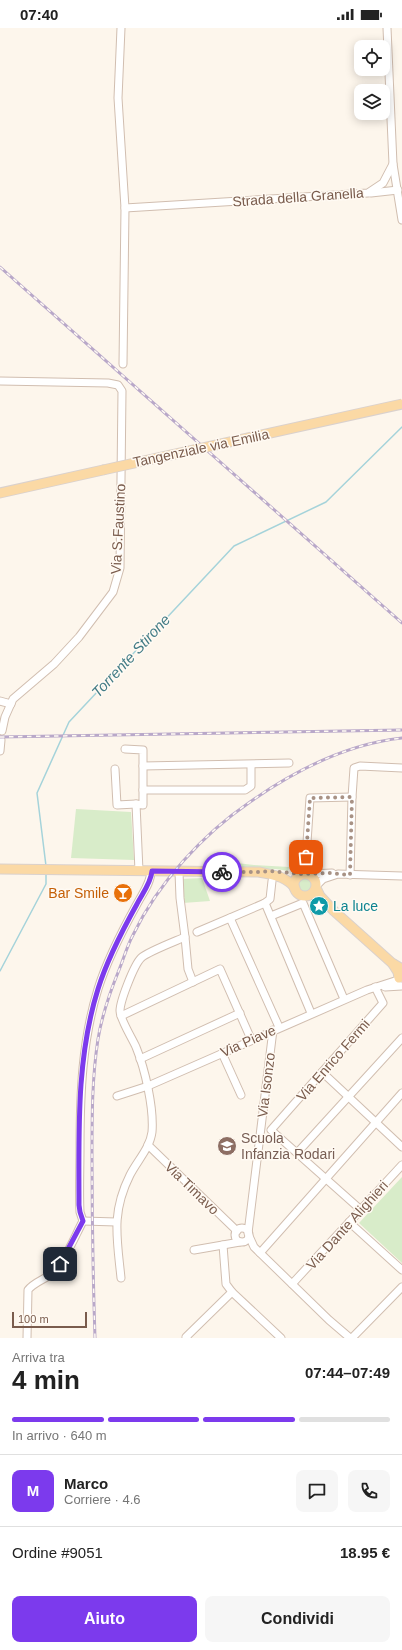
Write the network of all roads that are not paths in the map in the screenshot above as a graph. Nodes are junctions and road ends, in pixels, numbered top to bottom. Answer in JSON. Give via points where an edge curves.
{"nodes":[{"id":1,"x":121,"y":28,"type":"edge"},
{"id":2,"x":387,"y":28,"type":"edge"},
{"id":3,"x":393,"y":164,"type":"junction"},
{"id":4,"x":398,"y":190,"type":"junction"},
{"id":5,"x":368,"y":193,"type":"junction"},
{"id":6,"x":125,"y":208,"type":"junction"},
{"id":7,"x":402,"y":220,"type":"edge"},
{"id":8,"x":123,"y":364,"type":"dead end"},
{"id":9,"x":0,"y":381,"type":"edge"},
{"id":10,"x":402,"y":404,"type":"edge"},
{"id":11,"x":0,"y":493,"type":"edge"},
{"id":12,"x":0,"y":700,"type":"edge"},
{"id":13,"x":11,"y":704,"type":"junction"},
{"id":14,"x":2,"y":732,"type":"dead end"},
{"id":15,"x":1,"y":740,"type":"dead end"},
{"id":16,"x":125,"y":749,"type":"dead end"},
{"id":17,"x":0,"y":751,"type":"edge"},
{"id":18,"x":289,"y":764,"type":"dead end"},
{"id":19,"x":251,"y":765,"type":"junction"},
{"id":20,"x":143,"y":766,"type":"junction"},
{"id":21,"x":402,"y":768,"type":"edge"},
{"id":22,"x":115,"y":769,"type":"dead end"},
{"id":23,"x":143,"y":790,"type":"junction"},
{"id":24,"x":352,"y":797,"type":"junction"},
{"id":25,"x":136,"y":804,"type":"junction"},
{"id":26,"x":2,"y":869,"type":"edge"},
{"id":27,"x":139,"y":871,"type":"junction"},
{"id":28,"x":152,"y":871,"type":"junction"},
{"id":29,"x":179,"y":872,"type":"junction"},
{"id":30,"x":259,"y":872,"type":"junction"},
{"id":31,"x":306,"y":874,"type":"junction"},
{"id":32,"x":338,"y":874,"type":"junction"},
{"id":33,"x":350,"y":875,"type":"junction"},
{"id":34,"x":402,"y":876,"type":"edge"},
{"id":35,"x":272,"y":881,"type":"dead end"},
{"id":36,"x":317,"y":886,"type":"junction"},
{"id":37,"x":294,"y":888,"type":"junction"},
{"id":38,"x":307,"y":896,"type":"junction"},
{"id":39,"x":265,"y":903,"type":"junction"},
{"id":40,"x":334,"y":911,"type":"junction"},
{"id":41,"x":271,"y":916,"type":"junction"},
{"id":42,"x":230,"y":918,"type":"junction"},
{"id":43,"x":197,"y":932,"type":"dead end"},
{"id":44,"x":185,"y":937,"type":"junction"},
{"id":45,"x":401,"y":979,"type":"edge"},
{"id":46,"x":193,"y":982,"type":"junction"},
{"id":47,"x":377,"y":987,"type":"junction"},
{"id":48,"x":344,"y":999,"type":"junction"},
{"id":49,"x":240,"y":1013,"type":"junction"},
{"id":50,"x":311,"y":1013,"type":"junction"},
{"id":51,"x":121,"y":1016,"type":"junction"},
{"id":52,"x":276,"y":1029,"type":"junction"},
{"id":53,"x":402,"y":1038,"type":"edge"},
{"id":54,"x":251,"y":1039,"type":"junction"},
{"id":55,"x":222,"y":1053,"type":"junction"},
{"id":56,"x":140,"y":1058,"type":"junction"},
{"id":57,"x":322,"y":1072,"type":"junction"},
{"id":58,"x":148,"y":1086,"type":"junction"},
{"id":59,"x":402,"y":1093,"type":"edge"},
{"id":60,"x":241,"y":1095,"type":"dead end"},
{"id":61,"x":117,"y":1096,"type":"dead end"},
{"id":62,"x":349,"y":1098,"type":"junction"},
{"id":63,"x":376,"y":1122,"type":"junction"},
{"id":64,"x":148,"y":1145,"type":"junction"},
{"id":65,"x":402,"y":1147,"type":"edge"},
{"id":66,"x":297,"y":1153,"type":"junction"},
{"id":67,"x":402,"y":1165,"type":"edge"},
{"id":68,"x":326,"y":1178,"type":"junction"},
{"id":69,"x":361,"y":1210,"type":"junction"},
{"id":70,"x":251,"y":1212,"type":"junction"},
{"id":71,"x":83,"y":1221,"type":"junction"},
{"id":72,"x":116,"y":1222,"type":"junction"},
{"id":73,"x":349,"y":1222,"type":"junction"},
{"id":74,"x":238,"y":1231,"type":"junction"},
{"id":75,"x":248,"y":1234,"type":"junction"},
{"id":76,"x":241,"y":1242,"type":"junction"},
{"id":77,"x":223,"y":1245,"type":"junction"},
{"id":78,"x":254,"y":1247,"type":"junction"},
{"id":79,"x":194,"y":1250,"type":"dead end"},
{"id":80,"x":260,"y":1253,"type":"junction"},
{"id":81,"x":402,"y":1270,"type":"edge"},
{"id":82,"x":120,"y":1278,"type":"dead end"},
{"id":83,"x":292,"y":1284,"type":"junction"},
{"id":84,"x":402,"y":1287,"type":"edge"},
{"id":85,"x":232,"y":1292,"type":"junction"},
{"id":86,"x":329,"y":1320,"type":"junction"},
{"id":87,"x":27,"y":1338,"type":"edge"},
{"id":88,"x":187,"y":1338,"type":"edge"},
{"id":89,"x":281,"y":1338,"type":"edge"},
{"id":90,"x":344,"y":1338,"type":"edge"},
{"id":91,"x":351,"y":1338,"type":"edge"}],
"edges":[{"from":1,"to":6,"type":"street","via":[[118,98]]},
{"from":2,"to":3,"type":"street"},
{"from":3,"to":4,"type":"street"},
{"from":3,"to":5,"type":"street","name":"Strada della Granella","via":[[383,183]]},
{"from":4,"to":5,"type":"street"},
{"from":4,"to":7,"type":"street"},
{"from":5,"to":6,"type":"street","name":"Strada della Granella"},
{"from":6,"to":8,"type":"street"},
{"from":9,"to":13,"type":"street","name":"Via S.Faustino","via":[[108,383],[118,385],[122,391],[120,568],[113,592],[69,649],[17,694]]},
{"from":10,"to":11,"type":"main road","name":"Tangenziale via Emilia","bridge":true},
{"from":12,"to":13,"type":"street"},
{"from":13,"to":14,"type":"street","name":"Via S.Faustino"},
{"from":15,"to":17,"type":"street"},
{"from":16,"to":20,"type":"street","via":[[143,750]]},
{"from":18,"to":19,"type":"street"},
{"from":19,"to":20,"type":"street"},
{"from":19,"to":23,"type":"street","via":[[252,786],[246,790]]},
{"from":20,"to":23,"type":"street"},
{"from":21,"to":24,"type":"street","via":[[354,768]]},
{"from":22,"to":25,"type":"street","via":[[117,805]]},
{"from":23,"to":25,"type":"street","via":[[143,805]]},
{"from":24,"to":31,"type":"street","via":[[310,798],[304,866]]},
{"from":24,"to":33,"type":"street"},
{"from":25,"to":27,"type":"street"},
{"from":26,"to":27,"type":"main road"},
{"from":27,"to":28,"type":"main road"},
{"from":28,"to":29,"type":"main road"},
{"from":28,"to":71,"type":"street","via":[[146,889],[105,968],[88,1034],[82,1067],[79,1112],[80,1212]]},
{"from":29,"to":30,"type":"main road"},
{"from":29,"to":44,"type":"street"},
{"from":30,"to":31,"type":"main road"},
{"from":30,"to":37,"type":"main road","via":[[278,876],[290,882]]},
{"from":31,"to":32,"type":"street"},
{"from":31,"to":36,"type":"main road","via":[[315,878]]},
{"from":31,"to":37,"type":"main road","via":[[295,880]]},
{"from":32,"to":33,"type":"street"},
{"from":32,"to":36,"type":"street","via":[[323,879]]},
{"from":33,"to":34,"type":"street"},
{"from":35,"to":39,"type":"street","via":[[270,900]]},
{"from":36,"to":38,"type":"main road","via":[[313,893]]},
{"from":36,"to":40,"type":"main road","via":[[320,896]]},
{"from":37,"to":38,"type":"main road","via":[[298,893]]},
{"from":38,"to":40,"type":"main road"},
{"from":39,"to":41,"type":"street"},
{"from":39,"to":42,"type":"street"},
{"from":40,"to":45,"type":"main road","via":[[392,963]]},
{"from":41,"to":48,"type":"street","via":[[303,903]]},
{"from":41,"to":50,"type":"street"},
{"from":42,"to":43,"type":"street"},
{"from":42,"to":52,"type":"street"},
{"from":44,"to":46,"type":"street","via":[[188,968]]},
{"from":44,"to":51,"type":"street","via":[[141,958],[129,977],[120,1010]]},
{"from":45,"to":47,"type":"street","name":"Via Piave"},
{"from":46,"to":49,"type":"street","via":[[220,970]]},
{"from":46,"to":51,"type":"street"},
{"from":47,"to":48,"type":"street","name":"Via Piave"},
{"from":47,"to":57,"type":"street","name":"Via Enrico Fermi","via":[[383,1003]]},
{"from":48,"to":50,"type":"street","name":"Via Piave"},
{"from":49,"to":54,"type":"street"},
{"from":49,"to":56,"type":"street"},
{"from":50,"to":52,"type":"street","name":"Via Piave"},
{"from":51,"to":56,"type":"street"},
{"from":52,"to":54,"type":"street","name":"Via Piave"},
{"from":52,"to":70,"type":"street","name":"Via Isonzo","via":[[263,1104]]},
{"from":53,"to":62,"type":"street"},
{"from":54,"to":55,"type":"street","name":"Via Piave"},
{"from":55,"to":58,"type":"street","name":"Via Piave"},
{"from":55,"to":60,"type":"street"},
{"from":56,"to":58,"type":"street"},
{"from":57,"to":62,"type":"street"},
{"from":57,"to":66,"type":"street","name":"Via Enrico Fermi","via":[[271,1130]]},
{"from":58,"to":61,"type":"street","name":"Via Piave"},
{"from":58,"to":64,"type":"street","via":[[152,1134]]},
{"from":59,"to":63,"type":"street"},
{"from":62,"to":63,"type":"street"},
{"from":62,"to":66,"type":"street"},
{"from":63,"to":65,"type":"street"},
{"from":63,"to":68,"type":"street"},
{"from":64,"to":72,"type":"street","via":[[130,1175],[117,1207]]},
{"from":64,"to":74,"type":"street","name":"Via Timavo"},
{"from":66,"to":68,"type":"street"},
{"from":67,"to":69,"type":"street","name":"Via Dante Alighieri"},
{"from":68,"to":69,"type":"street"},
{"from":68,"to":80,"type":"street"},
{"from":69,"to":73,"type":"street","name":"Via Dante Alighieri"},
{"from":70,"to":74,"type":"street","name":"Via Isonzo"},
{"from":70,"to":75,"type":"street","name":"Via Isonzo"},
{"from":71,"to":72,"type":"street"},
{"from":71,"to":87,"type":"street","via":[[55,1272],[28,1290]]},
{"from":72,"to":82,"type":"street"},
{"from":73,"to":81,"type":"street"},
{"from":73,"to":83,"type":"street","name":"Via Dante Alighieri"},
{"from":74,"to":75,"type":"street","via":[[247,1230]]},
{"from":74,"to":76,"type":"street","via":[[237,1240]]},
{"from":74,"to":77,"type":"street","name":"Via Isonzo"},
{"from":75,"to":76,"type":"street","via":[[247,1240]]},
{"from":75,"to":78,"type":"street"},
{"from":76,"to":77,"type":"street"},
{"from":76,"to":78,"type":"street"},
{"from":77,"to":79,"type":"street"},
{"from":77,"to":85,"type":"street","via":[[226,1284]]},
{"from":78,"to":80,"type":"street"},
{"from":80,"to":83,"type":"street"},
{"from":83,"to":86,"type":"street"},
{"from":84,"to":91,"type":"street"},
{"from":85,"to":88,"type":"street"},
{"from":85,"to":89,"type":"street"},
{"from":86,"to":90,"type":"street"},
{"from":86,"to":91,"type":"street"}]}
